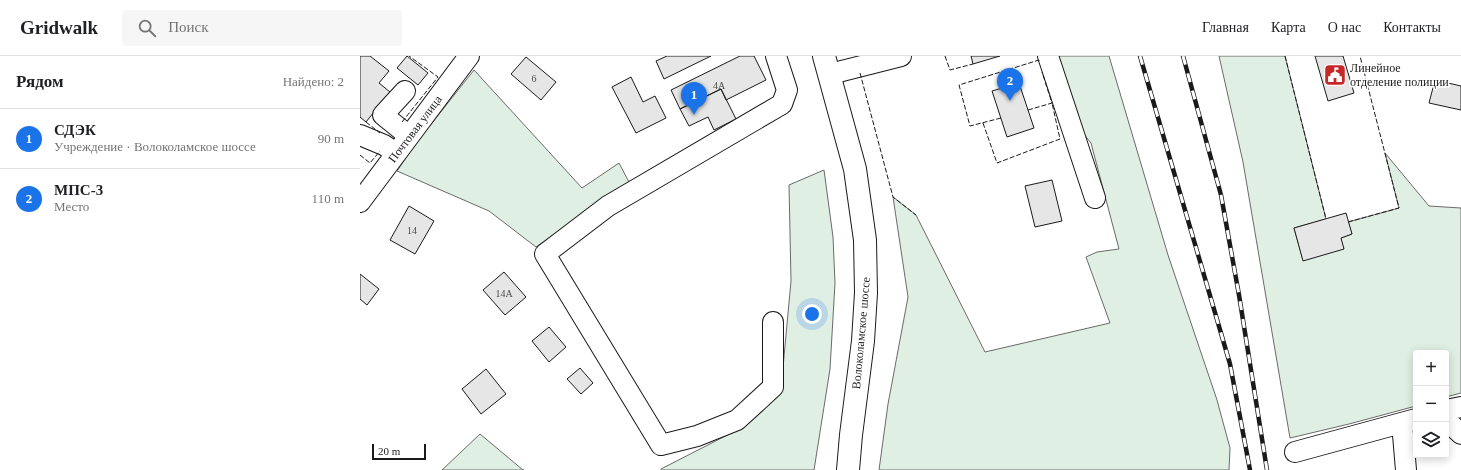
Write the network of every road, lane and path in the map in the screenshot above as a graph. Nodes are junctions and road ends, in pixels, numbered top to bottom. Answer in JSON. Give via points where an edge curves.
{"nodes":[{"id":1,"x":469,"y":56,"type":"edge"},
{"id":2,"x":776,"y":56,"type":"edge"},
{"id":3,"x":901,"y":56,"type":"edge"},
{"id":4,"x":1048,"y":56,"type":"edge"},
{"id":5,"x":827,"y":65,"type":"edge"},
{"id":6,"x":405,"y":91,"type":"dead end"},
{"id":7,"x":360,"y":135,"type":"edge"},
{"id":8,"x":409,"y":136,"type":"junction"},
{"id":9,"x":396,"y":153,"type":"junction"},
{"id":10,"x":364,"y":189,"type":"edge"},
{"id":11,"x":1095,"y":198,"type":"dead end"},
{"id":12,"x":773,"y":322,"type":"dead end"},
{"id":13,"x":1461,"y":407,"type":"edge"},
{"id":14,"x":1449,"y":409,"type":"edge"},
{"id":15,"x":1409,"y":421,"type":"edge"},
{"id":16,"x":1448,"y":422,"type":"edge"},
{"id":17,"x":1461,"y":434,"type":"edge"},
{"id":18,"x":1296,"y":452,"type":"dead end"},
{"id":19,"x":848,"y":470,"type":"edge"},
{"id":20,"x":1406,"y":470,"type":"edge"}],
"edges":[{"from":1,"to":8,"type":"street","name":"Почтовая улица"},
{"from":2,"to":12,"type":"street","via":[[787,90],[782,104],[608,206],[545,254],[662,444],[697,436],[737,420],[773,387]]},
{"from":3,"to":5,"type":"street"},
{"from":4,"to":11,"type":"street"},
{"from":5,"to":19,"type":"main road","name":"Волоколамское шоссе","via":[[855,169],[865,240],[866,293],[863,341]]},
{"from":6,"to":8,"type":"street","via":[[384,115]]},
{"from":7,"to":9,"type":"street"},
{"from":8,"to":9,"type":"street","name":"Почтовая улица"},
{"from":9,"to":10,"type":"street","name":"Почтовая улица"},
{"from":13,"to":14,"type":"street"},
{"from":15,"to":18,"type":"street"},
{"from":15,"to":20,"type":"street"},
{"from":16,"to":17,"type":"street"}]}
